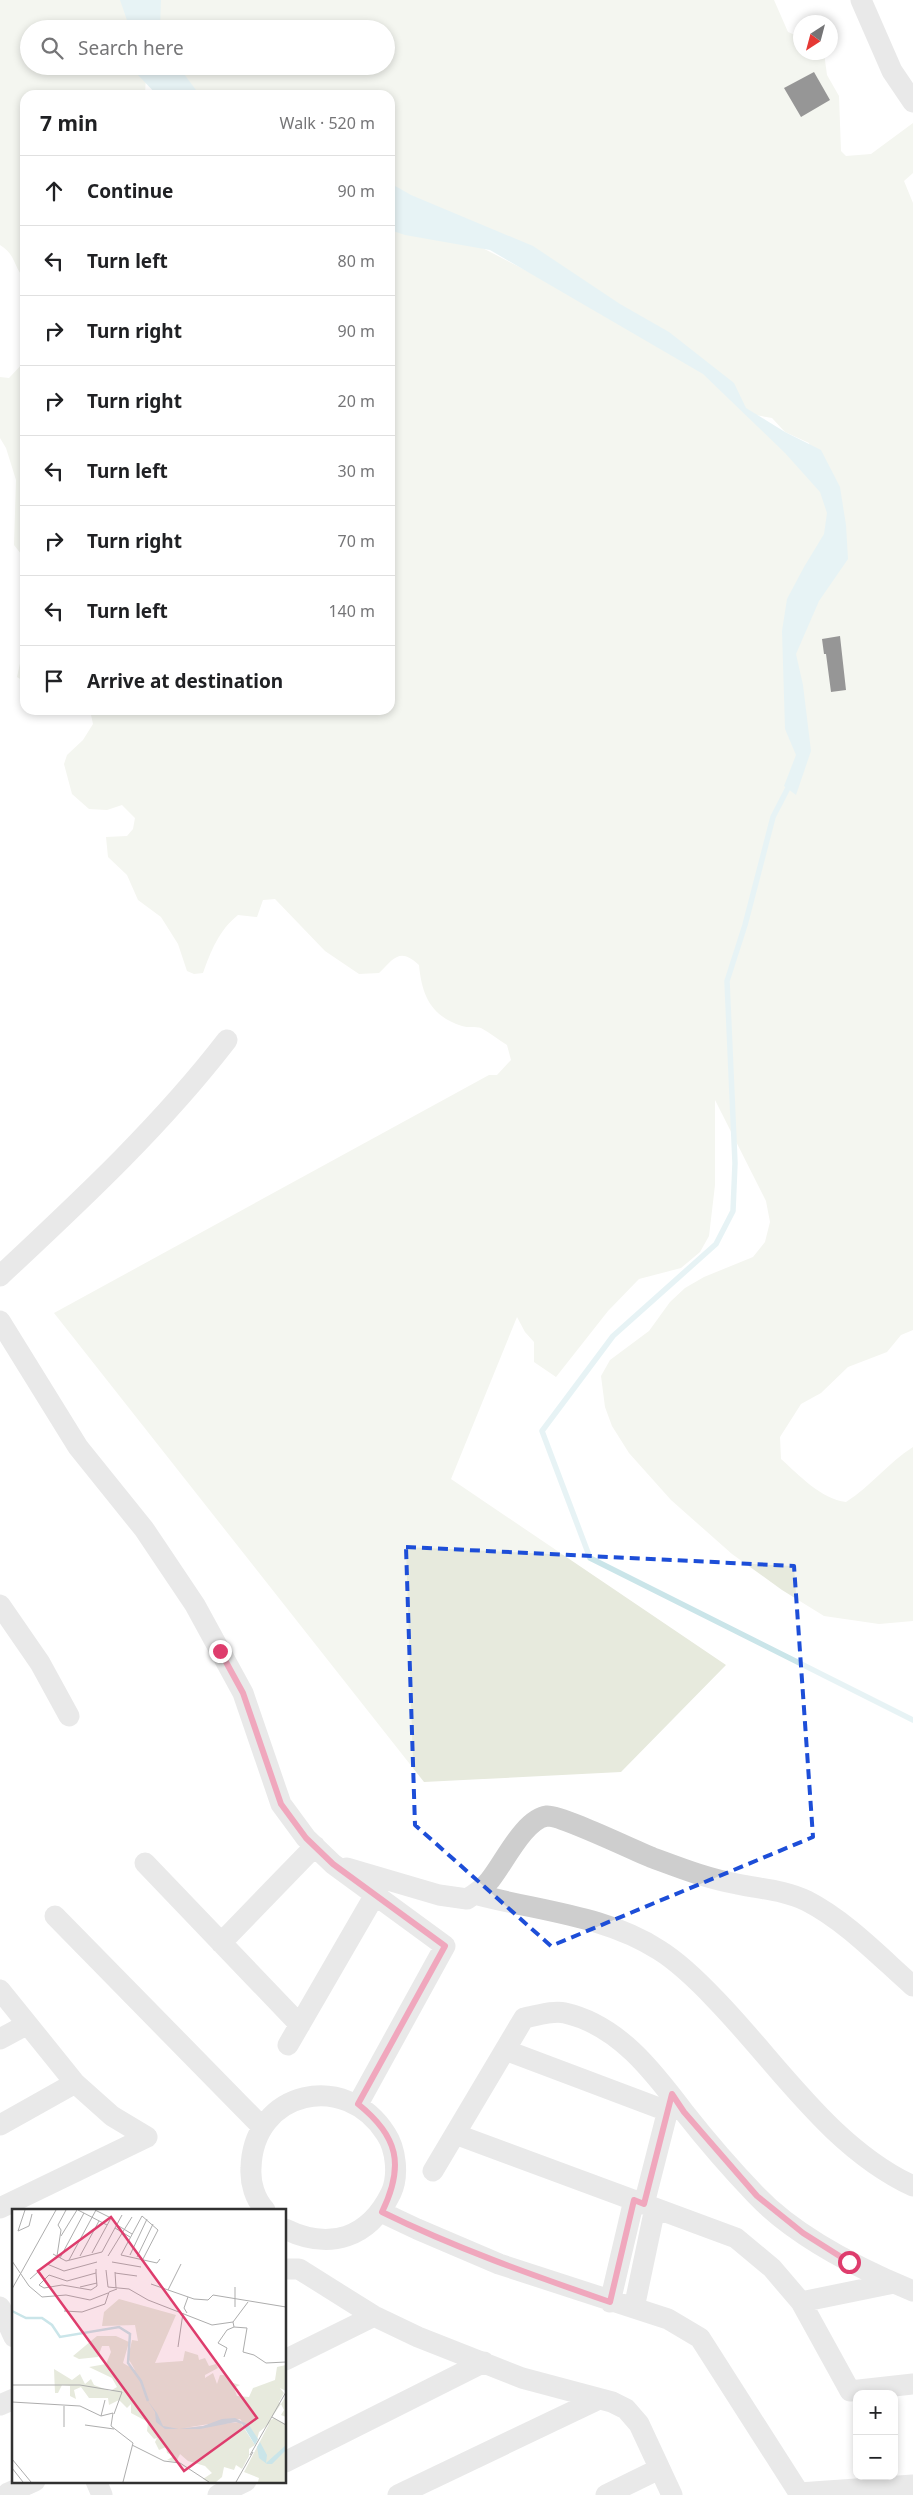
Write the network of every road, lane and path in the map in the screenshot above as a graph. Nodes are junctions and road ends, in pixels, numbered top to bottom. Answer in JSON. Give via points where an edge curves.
{"nodes":[{"id":1,"x":861,"y":0,"type":"edge"},
{"id":2,"x":913,"y":102,"type":"edge"},
{"id":3,"x":228,"y":1040,"type":"dead end"},
{"id":4,"x":0,"y":1276,"type":"edge"},
{"id":5,"x":0,"y":1321,"type":"edge"},
{"id":6,"x":0,"y":1605,"type":"edge"},
{"id":7,"x":68,"y":1716,"type":"dead end"},
{"id":8,"x":315,"y":1846,"type":"junction"},
{"id":9,"x":145,"y":1864,"type":"dead end"},
{"id":10,"x":333,"y":1864,"type":"junction"},
{"id":11,"x":376,"y":1894,"type":"junction"},
{"id":12,"x":476,"y":1894,"type":"junction"},
{"id":13,"x":55,"y":1916,"type":"dead end"},
{"id":14,"x":221,"y":1943,"type":"junction"},
{"id":15,"x":913,"y":1986,"type":"edge"},
{"id":16,"x":0,"y":1990,"type":"edge"},
{"id":17,"x":300,"y":2024,"type":"junction"},
{"id":18,"x":26,"y":2025,"type":"junction"},
{"id":19,"x":0,"y":2039,"type":"edge"},
{"id":20,"x":288,"y":2045,"type":"dead end"},
{"id":21,"x":505,"y":2050,"type":"junction"},
{"id":22,"x":75,"y":2083,"type":"junction"},
{"id":23,"x":669,"y":2102,"type":"junction"},
{"id":24,"x":358,"y":2104,"type":"junction"},
{"id":25,"x":0,"y":2125,"type":"edge"},
{"id":26,"x":262,"y":2127,"type":"junction"},
{"id":27,"x":455,"y":2134,"type":"junction"},
{"id":28,"x":433,"y":2171,"type":"dead end"},
{"id":29,"x":913,"y":2186,"type":"edge"},
{"id":30,"x":645,"y":2204,"type":"junction"},
{"id":31,"x":0,"y":2208,"type":"edge"},
{"id":32,"x":255,"y":2208,"type":"edge"},
{"id":33,"x":382,"y":2212,"type":"junction"},
{"id":34,"x":286,"y":2229,"type":"edge"},
{"id":35,"x":286,"y":2269,"type":"edge"},
{"id":36,"x":904,"y":2287,"type":"edge"},
{"id":37,"x":12,"y":2301,"type":"edge"},
{"id":38,"x":610,"y":2302,"type":"junction"},
{"id":39,"x":801,"y":2302,"type":"junction"},
{"id":40,"x":0,"y":2306,"type":"edge"},
{"id":41,"x":634,"y":2308,"type":"junction"},
{"id":42,"x":374,"y":2316,"type":"junction"},
{"id":43,"x":12,"y":2333,"type":"edge"},
{"id":44,"x":286,"y":2360,"type":"edge"},
{"id":45,"x":484,"y":2362,"type":"junction"},
{"id":46,"x":913,"y":2384,"type":"edge"},
{"id":47,"x":599,"y":2399,"type":"junction"},
{"id":48,"x":286,"y":2461,"type":"edge"},
{"id":49,"x":660,"y":2469,"type":"junction"},
{"id":50,"x":33,"y":2482,"type":"edge"},
{"id":51,"x":96,"y":2482,"type":"edge"},
{"id":52,"x":244,"y":2482,"type":"edge"},
{"id":53,"x":913,"y":2485,"type":"edge"},
{"id":54,"x":7,"y":2494,"type":"edge"},
{"id":55,"x":102,"y":2495,"type":"edge"},
{"id":56,"x":218,"y":2495,"type":"edge"},
{"id":57,"x":398,"y":2495,"type":"edge"},
{"id":58,"x":606,"y":2495,"type":"edge"},
{"id":59,"x":672,"y":2495,"type":"edge"}],
"edges":[{"from":1,"to":2,"type":"street","via":[[892,71]]},
{"from":3,"to":4,"type":"street","via":[[142,1139]]},
{"from":5,"to":8,"type":"street","via":[[78,1446],[144,1529],[195,1605],[243,1693],[281,1804]]},
{"from":6,"to":7,"type":"street","via":[[40,1662]]},
{"from":8,"to":10,"type":"street"},
{"from":8,"to":14,"type":"street"},
{"from":9,"to":14,"type":"street"},
{"from":10,"to":11,"type":"street"},
{"from":10,"to":12,"type":"street","via":[[455,1899],[467,1899]]},
{"from":11,"to":17,"type":"street"},
{"from":11,"to":24,"type":"street","via":[[445,1946]]},
{"from":12,"to":15,"type":"street","via":[[526,1830],[536,1820],[548,1816],[566,1820],[613,1842],[701,1875],[787,1893],[805,1900],[824,1911]]},
{"from":12,"to":29,"type":"street","via":[[611,1926],[661,1951],[727,2011],[830,2127],[892,2175]]},
{"from":13,"to":26,"type":"street"},
{"from":14,"to":17,"type":"street"},
{"from":16,"to":18,"type":"street"},
{"from":17,"to":20,"type":"street"},
{"from":18,"to":19,"type":"street"},
{"from":18,"to":22,"type":"street"},
{"from":21,"to":23,"type":"street"},
{"from":21,"to":23,"type":"street","via":[[524,2018],[563,2012],[598,2023],[629,2048]]},
{"from":21,"to":27,"type":"street"},
{"from":22,"to":25,"type":"street"},
{"from":22,"to":31,"type":"street","via":[[112,2116],[146,2137]]},
{"from":23,"to":30,"type":"street"},
{"from":23,"to":36,"type":"street","via":[[684,2112],[757,2196],[803,2233],[849,2262]]},
{"from":24,"to":26,"type":"street","via":[[332,2096],[305,2097],[280,2108]]},
{"from":24,"to":33,"type":"street","via":[[377,2120],[390,2140],[396,2165],[393,2190]]},
{"from":26,"to":32,"type":"street","via":[[251,2152],[250,2178]]},
{"from":27,"to":28,"type":"street"},
{"from":27,"to":30,"type":"street"},
{"from":30,"to":38,"type":"street"},
{"from":30,"to":39,"type":"street","via":[[736,2238],[772,2268]]},
{"from":30,"to":41,"type":"street"},
{"from":33,"to":34,"type":"street","via":[[360,2231],[333,2240],[304,2238]]},
{"from":33,"to":38,"type":"street","via":[[499,2264]]},
{"from":35,"to":42,"type":"street","via":[[299,2269]]},
{"from":36,"to":39,"type":"street"},
{"from":37,"to":40,"type":"street"},
{"from":38,"to":41,"type":"street"},
{"from":39,"to":46,"type":"street","via":[[850,2391]]},
{"from":40,"to":43,"type":"street"},
{"from":41,"to":53,"type":"street","via":[[668,2319],[700,2338],[799,2493]]},
{"from":42,"to":44,"type":"street"},
{"from":42,"to":45,"type":"street"},
{"from":45,"to":47,"type":"street","via":[[522,2378]]},
{"from":45,"to":48,"type":"street"},
{"from":47,"to":49,"type":"street","via":[[612,2402],[633,2416]]},
{"from":47,"to":57,"type":"street"},
{"from":49,"to":58,"type":"street"},
{"from":49,"to":59,"type":"street"},
{"from":50,"to":54,"type":"street"},
{"from":51,"to":55,"type":"street"},
{"from":52,"to":56,"type":"street"}]}
